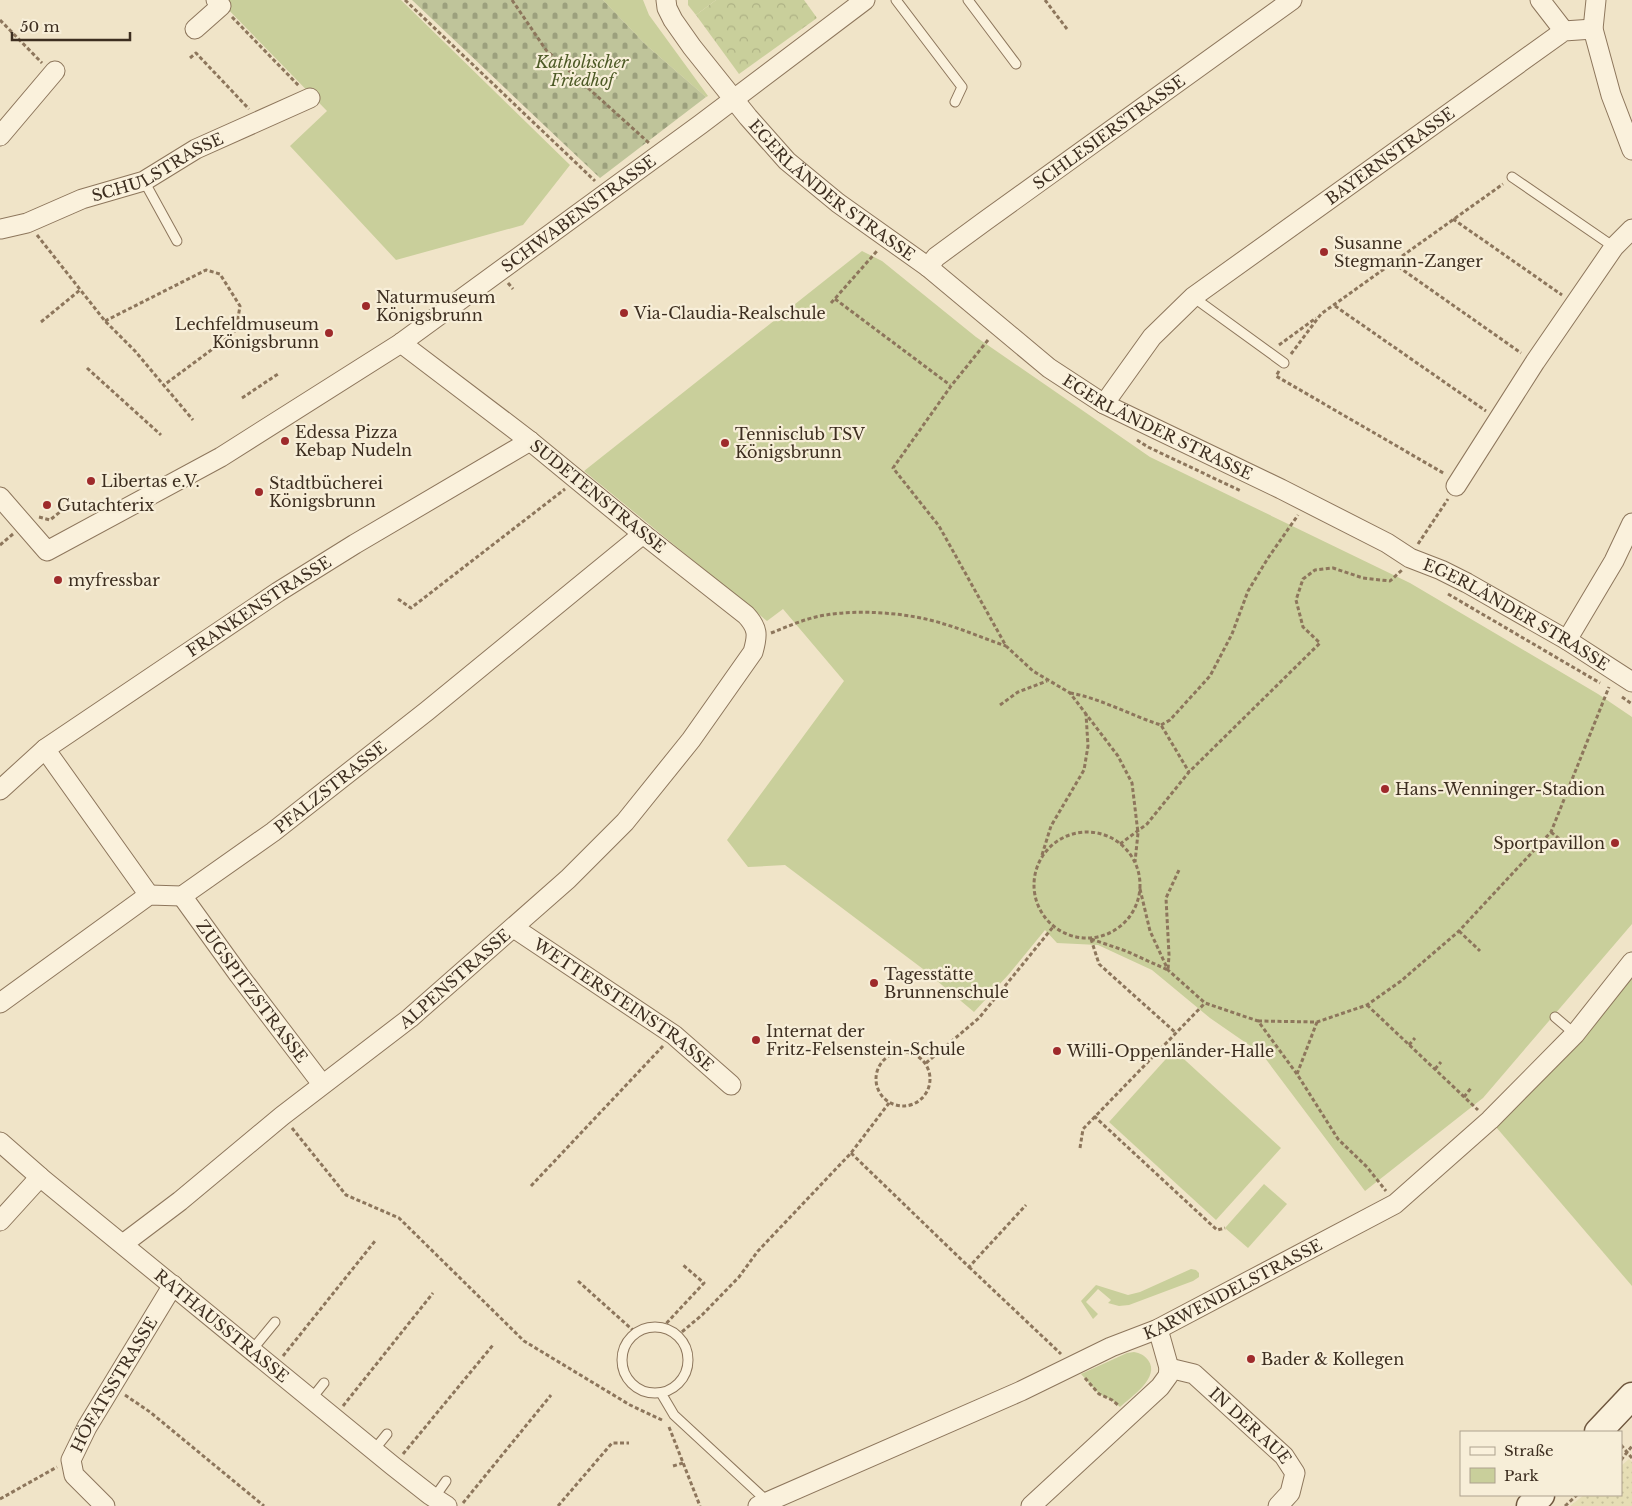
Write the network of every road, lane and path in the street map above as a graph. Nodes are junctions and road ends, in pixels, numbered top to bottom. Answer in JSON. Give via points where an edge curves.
{"nodes":[{"id":1,"x":405,"y":0,"type":"edge"},
{"id":2,"x":512,"y":0,"type":"edge"},
{"id":3,"x":666,"y":0,"type":"edge"},
{"id":4,"x":865,"y":0,"type":"edge"},
{"id":5,"x":896,"y":0,"type":"edge"},
{"id":6,"x":968,"y":0,"type":"edge"},
{"id":7,"x":1045,"y":0,"type":"edge"},
{"id":8,"x":1292,"y":0,"type":"edge"},
{"id":9,"x":1540,"y":0,"type":"edge"},
{"id":10,"x":1596,"y":0,"type":"edge"},
{"id":11,"x":218,"y":3,"type":"edge"},
{"id":12,"x":0,"y":20,"type":"edge"},
{"id":13,"x":195,"y":29,"type":"dead end"},
{"id":14,"x":1067,"y":29,"type":"dead end"},
{"id":15,"x":1593,"y":29,"type":"junction"},
{"id":16,"x":1564,"y":31,"type":"junction"},
{"id":17,"x":190,"y":58,"type":"dead end"},
{"id":18,"x":1016,"y":64,"type":"dead end"},
{"id":19,"x":54,"y":72,"type":"joint"},
{"id":20,"x":310,"y":98,"type":"joint"},
{"id":21,"x":733,"y":99,"type":"junction"},
{"id":22,"x":955,"y":102,"type":"dead end"},
{"id":23,"x":259,"y":121,"type":"junction"},
{"id":24,"x":0,"y":136,"type":"edge"},
{"id":25,"x":654,"y":148,"type":"dead end"},
{"id":26,"x":1632,"y":150,"type":"edge"},
{"id":27,"x":1512,"y":177,"type":"joint"},
{"id":28,"x":144,"y":182,"type":"junction"},
{"id":29,"x":607,"y":193,"type":"junction"},
{"id":30,"x":1454,"y":219,"type":"junction"},
{"id":31,"x":27,"y":223,"type":"junction"},
{"id":32,"x":1632,"y":228,"type":"edge"},
{"id":33,"x":0,"y":233,"type":"edge"},
{"id":34,"x":177,"y":242,"type":"dead end"},
{"id":35,"x":1614,"y":247,"type":"junction"},
{"id":36,"x":878,"y":250,"type":"dead end"},
{"id":37,"x":1393,"y":263,"type":"junction"},
{"id":38,"x":928,"y":267,"type":"junction"},
{"id":39,"x":80,"y":290,"type":"junction"},
{"id":40,"x":1193,"y":297,"type":"junction"},
{"id":41,"x":835,"y":298,"type":"junction"},
{"id":42,"x":831,"y":303,"type":"dead end"},
{"id":43,"x":1575,"y":304,"type":"junction"},
{"id":44,"x":1334,"y":306,"type":"junction"},
{"id":45,"x":1321,"y":314,"type":"junction"},
{"id":46,"x":105,"y":321,"type":"junction"},
{"id":47,"x":41,"y":322,"type":"dead end"},
{"id":48,"x":988,"y":340,"type":"dead end"},
{"id":49,"x":401,"y":343,"type":"junction"},
{"id":50,"x":1269,"y":352,"type":"junction"},
{"id":51,"x":1535,"y":362,"type":"junction"},
{"id":52,"x":1284,"y":363,"type":"junction"},
{"id":53,"x":87,"y":368,"type":"dead end"},
{"id":54,"x":278,"y":374,"type":"dead end"},
{"id":55,"x":164,"y":385,"type":"junction"},
{"id":56,"x":951,"y":386,"type":"junction"},
{"id":57,"x":242,"y":398,"type":"dead end"},
{"id":58,"x":1104,"y":404,"type":"junction"},
{"id":59,"x":193,"y":420,"type":"dead end"},
{"id":60,"x":1499,"y":420,"type":"junction"},
{"id":61,"x":161,"y":436,"type":"dead end"},
{"id":62,"x":530,"y":441,"type":"junction"},
{"id":63,"x":577,"y":479,"type":"junction"},
{"id":64,"x":1458,"y":484,"type":"junction"},
{"id":65,"x":0,"y":497,"type":"edge"},
{"id":66,"x":70,"y":504,"type":"dead end"},
{"id":67,"x":31,"y":516,"type":"dead end"},
{"id":68,"x":1297,"y":516,"type":"dead end"},
{"id":69,"x":1632,"y":523,"type":"edge"},
{"id":70,"x":643,"y":534,"type":"junction"},
{"id":71,"x":1407,"y":563,"type":"junction"},
{"id":72,"x":398,"y":599,"type":"dead end"},
{"id":73,"x":757,"y":639,"type":"junction"},
{"id":74,"x":1567,"y":640,"type":"junction"},
{"id":75,"x":1006,"y":646,"type":"junction"},
{"id":76,"x":1613,"y":670,"type":"junction"},
{"id":77,"x":1048,"y":681,"type":"junction"},
{"id":78,"x":1632,"y":682,"type":"edge"},
{"id":79,"x":1070,"y":693,"type":"junction"},
{"id":80,"x":1000,"y":705,"type":"dead end"},
{"id":81,"x":1086,"y":713,"type":"junction"},
{"id":82,"x":1162,"y":725,"type":"junction"},
{"id":83,"x":45,"y":749,"type":"junction"},
{"id":84,"x":1189,"y":772,"type":"junction"},
{"id":85,"x":0,"y":790,"type":"edge"},
{"id":86,"x":1138,"y":832,"type":"junction"},
{"id":87,"x":1551,"y":832,"type":"junction"},
{"id":88,"x":1120,"y":844,"type":"junction"},
{"id":89,"x":1569,"y":847,"type":"dead end"},
{"id":90,"x":1041,"y":858,"type":"junction"},
{"id":91,"x":1135,"y":862,"type":"junction"},
{"id":92,"x":1179,"y":870,"type":"dead end"},
{"id":93,"x":1140,"y":889,"type":"junction"},
{"id":94,"x":150,"y":895,"type":"junction"},
{"id":95,"x":182,"y":896,"type":"junction"},
{"id":96,"x":1053,"y":927,"type":"junction"},
{"id":97,"x":514,"y":928,"type":"junction"},
{"id":98,"x":1459,"y":931,"type":"junction"},
{"id":99,"x":1090,"y":939,"type":"junction"},
{"id":100,"x":1480,"y":951,"type":"dead end"},
{"id":101,"x":1632,"y":962,"type":"edge"},
{"id":102,"x":1168,"y":970,"type":"junction"},
{"id":103,"x":1205,"y":1002,"type":"junction"},
{"id":104,"x":0,"y":1003,"type":"edge"},
{"id":105,"x":1367,"y":1005,"type":"junction"},
{"id":106,"x":1555,"y":1018,"type":"dead end"},
{"id":107,"x":1258,"y":1022,"type":"junction"},
{"id":108,"x":1317,"y":1022,"type":"junction"},
{"id":109,"x":1176,"y":1033,"type":"junction"},
{"id":110,"x":1575,"y":1034,"type":"junction"},
{"id":111,"x":674,"y":1035,"type":"junction"},
{"id":112,"x":1415,"y":1038,"type":"dead end"},
{"id":113,"x":1409,"y":1045,"type":"junction"},
{"id":114,"x":1442,"y":1062,"type":"dead end"},
{"id":115,"x":926,"y":1063,"type":"junction"},
{"id":116,"x":1435,"y":1069,"type":"junction"},
{"id":117,"x":1297,"y":1074,"type":"junction"},
{"id":118,"x":322,"y":1084,"type":"junction"},
{"id":119,"x":731,"y":1085,"type":"dead end"},
{"id":120,"x":1471,"y":1088,"type":"dead end"},
{"id":121,"x":1464,"y":1097,"type":"junction"},
{"id":122,"x":889,"y":1103,"type":"junction"},
{"id":123,"x":282,"y":1116,"type":"junction"},
{"id":124,"x":1094,"y":1116,"type":"junction"},
{"id":125,"x":1490,"y":1120,"type":"junction"},
{"id":126,"x":0,"y":1142,"type":"edge"},
{"id":127,"x":1080,"y":1148,"type":"dead end"},
{"id":128,"x":851,"y":1153,"type":"junction"},
{"id":129,"x":40,"y":1177,"type":"junction"},
{"id":130,"x":530,"y":1186,"type":"dead end"},
{"id":131,"x":1395,"y":1204,"type":"junction"},
{"id":132,"x":1026,"y":1205,"type":"dead end"},
{"id":133,"x":0,"y":1221,"type":"edge"},
{"id":134,"x":1225,"y":1228,"type":"dead end"},
{"id":135,"x":375,"y":1241,"type":"dead end"},
{"id":136,"x":123,"y":1244,"type":"junction"},
{"id":137,"x":683,"y":1265,"type":"dead end"},
{"id":138,"x":969,"y":1267,"type":"junction"},
{"id":139,"x":578,"y":1281,"type":"dead end"},
{"id":140,"x":173,"y":1285,"type":"junction"},
{"id":141,"x":433,"y":1293,"type":"dead end"},
{"id":142,"x":275,"y":1322,"type":"dead end"},
{"id":143,"x":662,"y":1328,"type":"junction"},
{"id":144,"x":1158,"y":1329,"type":"junction"},
{"id":145,"x":636,"y":1333,"type":"junction"},
{"id":146,"x":677,"y":1336,"type":"junction"},
{"id":147,"x":493,"y":1345,"type":"dead end"},
{"id":148,"x":252,"y":1350,"type":"junction"},
{"id":149,"x":1074,"y":1366,"type":"junction"},
{"id":150,"x":274,"y":1367,"type":"junction"},
{"id":151,"x":1169,"y":1368,"type":"junction"},
{"id":152,"x":324,"y":1383,"type":"dead end"},
{"id":153,"x":112,"y":1386,"type":"junction"},
{"id":154,"x":661,"y":1393,"type":"junction"},
{"id":155,"x":551,"y":1395,"type":"dead end"},
{"id":156,"x":1632,"y":1396,"type":"edge"},
{"id":157,"x":312,"y":1398,"type":"junction"},
{"id":158,"x":334,"y":1416,"type":"junction"},
{"id":159,"x":1128,"y":1417,"type":"junction"},
{"id":160,"x":1599,"y":1431,"type":"edge"},
{"id":161,"x":387,"y":1434,"type":"dead end"},
{"id":162,"x":629,"y":1443,"type":"dead end"},
{"id":163,"x":1622,"y":1446,"type":"edge"},
{"id":164,"x":1632,"y":1446,"type":"edge"},
{"id":165,"x":374,"y":1450,"type":"junction"},
{"id":166,"x":1628,"y":1453,"type":"junction"},
{"id":167,"x":1632,"y":1458,"type":"edge"},
{"id":168,"x":1622,"y":1459,"type":"edge"},
{"id":169,"x":71,"y":1460,"type":"junction"},
{"id":170,"x":684,"y":1463,"type":"junction"},
{"id":171,"x":393,"y":1466,"type":"junction"},
{"id":172,"x":673,"y":1466,"type":"dead end"},
{"id":173,"x":446,"y":1481,"type":"dead end"},
{"id":174,"x":1540,"y":1496,"type":"edge"},
{"id":175,"x":1576,"y":1496,"type":"edge"},
{"id":176,"x":0,"y":1499,"type":"edge"},
{"id":177,"x":440,"y":1502,"type":"edge"},
{"id":178,"x":763,"y":1504,"type":"edge"},
{"id":179,"x":105,"y":1506,"type":"edge"},
{"id":180,"x":264,"y":1506,"type":"edge"},
{"id":181,"x":461,"y":1506,"type":"edge"},
{"id":182,"x":558,"y":1506,"type":"edge"},
{"id":183,"x":700,"y":1506,"type":"edge"},
{"id":184,"x":1031,"y":1506,"type":"edge"},
{"id":185,"x":1278,"y":1506,"type":"edge"},
{"id":186,"x":1530,"y":1506,"type":"edge"},
{"id":187,"x":1565,"y":1506,"type":"edge"}],
"edges":[{"from":1,"to":29,"type":"path"},
{"from":2,"to":25,"type":"path","via":[[546,50]]},
{"from":3,"to":21,"type":"street","name":"EGERLÄNDER STRASSE","via":[[673,20]]},
{"from":4,"to":21,"type":"street","name":"SCHWABENSTRASSE"},
{"from":5,"to":22,"type":"lane","via":[[962,87]]},
{"from":6,"to":18,"type":"lane"},
{"from":7,"to":14,"type":"path"},
{"from":8,"to":38,"type":"street","name":"SCHLESIERSTRASSE","via":[[985,221],[936,257]]},
{"from":9,"to":16,"type":"street"},
{"from":10,"to":15,"type":"street"},
{"from":11,"to":13,"type":"street"},
{"from":11,"to":20,"type":"path"},
{"from":12,"to":19,"type":"path"},
{"from":15,"to":16,"type":"street"},
{"from":15,"to":26,"type":"street","via":[[1611,95]]},
{"from":16,"to":40,"type":"street","name":"BAYERNSTRASSE"},
{"from":17,"to":23,"type":"path","via":[[196,52]]},
{"from":19,"to":24,"type":"street"},
{"from":20,"to":23,"type":"street","name":"SCHULSTRASSE"},
{"from":21,"to":29,"type":"street","name":"SCHWABENSTRASSE"},
{"from":21,"to":38,"type":"street","name":"EGERLÄNDER STRASSE","via":[[787,161],[838,203]]},
{"from":23,"to":28,"type":"street","name":"SCHULSTRASSE","via":[[196,149]]},
{"from":27,"to":30,"type":"path"},
{"from":27,"to":35,"type":"lane"},
{"from":28,"to":31,"type":"street","name":"SCHULSTRASSE","via":[[82,199]]},
{"from":28,"to":34,"type":"lane"},
{"from":29,"to":49,"type":"street","name":"SCHWABENSTRASSE"},
{"from":30,"to":37,"type":"path"},
{"from":30,"to":43,"type":"path"},
{"from":31,"to":33,"type":"street","name":"SCHULSTRASSE"},
{"from":31,"to":39,"type":"path"},
{"from":32,"to":35,"type":"street"},
{"from":35,"to":43,"type":"street"},
{"from":36,"to":41,"type":"path"},
{"from":37,"to":44,"type":"path"},
{"from":37,"to":51,"type":"path"},
{"from":38,"to":58,"type":"street","name":"EGERLÄNDER STRASSE","via":[[1049,368]]},
{"from":39,"to":46,"type":"path"},
{"from":39,"to":47,"type":"path"},
{"from":40,"to":50,"type":"lane"},
{"from":40,"to":58,"type":"street","name":"BAYERNSTRASSE","via":[[1152,337]]},
{"from":41,"to":42,"type":"path"},
{"from":41,"to":56,"type":"path"},
{"from":43,"to":51,"type":"street"},
{"from":44,"to":45,"type":"path"},
{"from":44,"to":60,"type":"path"},
{"from":45,"to":50,"type":"path"},
{"from":45,"to":52,"type":"path"},
{"from":46,"to":55,"type":"path"},
{"from":46,"to":55,"type":"path","via":[[206,270],[220,274],[240,306],[236,330]]},
{"from":48,"to":56,"type":"path"},
{"from":49,"to":62,"type":"street","name":"SUDETENSTRASSE"},
{"from":49,"to":65,"type":"street","name":"SCHWABENSTRASSE","via":[[221,457],[47,551]]},
{"from":50,"to":52,"type":"lane"},
{"from":51,"to":60,"type":"street"},
{"from":52,"to":64,"type":"path","via":[[1276,376]]},
{"from":53,"to":61,"type":"path"},
{"from":54,"to":57,"type":"path"},
{"from":55,"to":59,"type":"path"},
{"from":56,"to":75,"type":"path","via":[[894,468],[940,526]]},
{"from":58,"to":71,"type":"street","name":"EGERLÄNDER STRASSE","via":[[1387,543]]},
{"from":60,"to":64,"type":"street"},
{"from":62,"to":63,"type":"street","name":"SUDETENSTRASSE"},
{"from":62,"to":83,"type":"street","name":"FRANKENSTRASSE","via":[[285,587]]},
{"from":63,"to":70,"type":"street","name":"SUDETENSTRASSE"},
{"from":63,"to":72,"type":"path","via":[[410,608]]},
{"from":64,"to":71,"type":"path"},
{"from":66,"to":67,"type":"path","via":[[50,520]]},
{"from":68,"to":82,"type":"path","via":[[1248,591],[1232,634],[1210,676]]},
{"from":69,"to":74,"type":"street","via":[[1614,561]]},
{"from":70,"to":73,"type":"street","name":"SUDETENSTRASSE","via":[[746,614],[755,625]]},
{"from":70,"to":95,"type":"street","name":"PFALZSTRASSE","via":[[273,832]]},
{"from":71,"to":74,"type":"street","name":"EGERLÄNDER STRASSE","via":[[1441,570]]},
{"from":71,"to":84,"type":"path","via":[[1390,581],[1363,578],[1333,568],[1316,570],[1303,579],[1296,600],[1304,627],[1320,643]]},
{"from":73,"to":75,"type":"path","via":[[798,622],[826,615],[892,614],[943,623]]},
{"from":73,"to":97,"type":"street","name":"ALPENSTRASSE","via":[[753,652],[691,740],[625,822],[568,880]]},
{"from":74,"to":76,"type":"street","name":"EGERLÄNDER STRASSE"},
{"from":75,"to":77,"type":"path","via":[[1032,671]]},
{"from":76,"to":78,"type":"street","name":"EGERLÄNDER STRASSE"},
{"from":76,"to":87,"type":"path","via":[[1609,689]]},
{"from":77,"to":79,"type":"path"},
{"from":77,"to":80,"type":"path","via":[[1018,692]]},
{"from":79,"to":81,"type":"path"},
{"from":79,"to":82,"type":"path"},
{"from":81,"to":86,"type":"path","via":[[1118,756],[1132,783]]},
{"from":81,"to":90,"type":"path","via":[[1088,746],[1084,770],[1051,826]]},
{"from":82,"to":84,"type":"path"},
{"from":83,"to":85,"type":"street","name":"FRANKENSTRASSE"},
{"from":83,"to":94,"type":"street"},
{"from":84,"to":86,"type":"path"},
{"from":86,"to":88,"type":"path"},
{"from":86,"to":91,"type":"path"},
{"from":87,"to":89,"type":"path"},
{"from":87,"to":98,"type":"path"},
{"from":88,"to":90,"type":"path","via":[[1105,835],[1078,833],[1053,844]]},
{"from":88,"to":91,"type":"path"},
{"from":90,"to":96,"type":"path","via":[[1033,887],[1036,902]]},
{"from":91,"to":93,"type":"path"},
{"from":92,"to":102,"type":"path","via":[[1166,898]]},
{"from":93,"to":99,"type":"path","via":[[1130,917],[1119,928]]},
{"from":93,"to":102,"type":"path","via":[[1150,931]]},
{"from":94,"to":95,"type":"street"},
{"from":94,"to":104,"type":"street"},
{"from":95,"to":118,"type":"street","name":"ZUGSPITZSTRASSE"},
{"from":96,"to":99,"type":"path","via":[[1071,936]]},
{"from":96,"to":115,"type":"path","via":[[979,1018]]},
{"from":97,"to":111,"type":"street","name":"WETTERSTEINSTRASSE"},
{"from":97,"to":118,"type":"street","name":"ALPENSTRASSE","via":[[410,1018]]},
{"from":98,"to":100,"type":"path"},
{"from":98,"to":105,"type":"path","via":[[1401,981]]},
{"from":99,"to":102,"type":"path"},
{"from":99,"to":109,"type":"path","via":[[1099,964]]},
{"from":101,"to":110,"type":"street","name":"KARWENDELSTRASSE"},
{"from":102,"to":103,"type":"path"},
{"from":103,"to":107,"type":"path"},
{"from":103,"to":109,"type":"path"},
{"from":105,"to":108,"type":"path"},
{"from":105,"to":113,"type":"path"},
{"from":106,"to":110,"type":"lane"},
{"from":107,"to":108,"type":"path"},
{"from":107,"to":117,"type":"path"},
{"from":108,"to":117,"type":"path"},
{"from":109,"to":124,"type":"path"},
{"from":110,"to":125,"type":"street","name":"KARWENDELSTRASSE"},
{"from":111,"to":119,"type":"street","name":"WETTERSTEINSTRASSE"},
{"from":111,"to":130,"type":"path"},
{"from":112,"to":113,"type":"path"},
{"from":113,"to":116,"type":"path"},
{"from":114,"to":116,"type":"path"},
{"from":115,"to":122,"type":"path","via":[[930,1081],[923,1098],[907,1106]]},
{"from":115,"to":122,"type":"path","via":[[920,1057],[903,1051],[886,1057],[876,1072],[876,1081],[882,1097]]},
{"from":116,"to":121,"type":"path"},
{"from":117,"to":131,"type":"path","via":[[1338,1139],[1367,1167]]},
{"from":118,"to":123,"type":"street","name":"ALPENSTRASSE"},
{"from":120,"to":121,"type":"path"},
{"from":121,"to":125,"type":"path"},
{"from":122,"to":128,"type":"path"},
{"from":123,"to":136,"type":"street","name":"ALPENSTRASSE"},
{"from":123,"to":170,"type":"path","via":[[346,1196],[399,1218],[524,1341],[630,1405],[667,1422]]},
{"from":124,"to":127,"type":"path","via":[[1083,1128]]},
{"from":124,"to":134,"type":"path","via":[[1217,1230]]},
{"from":125,"to":131,"type":"street","name":"KARWENDELSTRASSE"},
{"from":126,"to":129,"type":"street","name":"RATHAUSSTRASSE"},
{"from":128,"to":138,"type":"path"},
{"from":128,"to":146,"type":"path","via":[[758,1251],[739,1277]]},
{"from":129,"to":133,"type":"street"},
{"from":129,"to":136,"type":"street","name":"RATHAUSSTRASSE"},
{"from":131,"to":144,"type":"street","name":"KARWENDELSTRASSE"},
{"from":132,"to":138,"type":"path"},
{"from":135,"to":150,"type":"path"},
{"from":136,"to":140,"type":"street","name":"RATHAUSSTRASSE"},
{"from":137,"to":143,"type":"path","via":[[704,1283]]},
{"from":138,"to":149,"type":"path"},
{"from":139,"to":145,"type":"path"},
{"from":140,"to":148,"type":"street","name":"RATHAUSSTRASSE"},
{"from":140,"to":153,"type":"street","name":"HÖFATSSTRASSE"},
{"from":141,"to":158,"type":"path"},
{"from":142,"to":148,"type":"lane"},
{"from":143,"to":145,"type":"lane","via":[[653,1327]]},
{"from":143,"to":146,"type":"lane"},
{"from":144,"to":149,"type":"street","name":"KARWENDELSTRASSE"},
{"from":144,"to":151,"type":"street"},
{"from":145,"to":154,"type":"lane","via":[[624,1351],[625,1373],[640,1389]]},
{"from":146,"to":154,"type":"lane","via":[[688,1353],[687,1369],[680,1383]]},
{"from":147,"to":171,"type":"path"},
{"from":148,"to":150,"type":"street","name":"RATHAUSSTRASSE"},
{"from":149,"to":159,"type":"path","via":[[1100,1394],[1112,1400]]},
{"from":149,"to":178,"type":"street","name":"KARWENDELSTRASSE"},
{"from":150,"to":157,"type":"street","name":"RATHAUSSTRASSE"},
{"from":151,"to":159,"type":"street","via":[[1168,1376],[1160,1387]]},
{"from":151,"to":185,"type":"street","name":"IN DER AUE","via":[[1194,1374],[1284,1456],[1296,1473],[1290,1493]]},
{"from":152,"to":157,"type":"lane"},
{"from":153,"to":169,"type":"street","name":"HÖFATSSTRASSE"},
{"from":153,"to":180,"type":"path","via":[[150,1412]]},
{"from":154,"to":178,"type":"lane","via":[[674,1415]]},
{"from":155,"to":181,"type":"path"},
{"from":156,"to":160,"type":"main road"},
{"from":157,"to":158,"type":"street","name":"RATHAUSSTRASSE"},
{"from":158,"to":165,"type":"street","name":"RATHAUSSTRASSE"},
{"from":159,"to":184,"type":"street"},
{"from":161,"to":165,"type":"lane"},
{"from":162,"to":182,"type":"path","via":[[612,1443]]},
{"from":163,"to":166,"type":"path"},
{"from":164,"to":166,"type":"path"},
{"from":165,"to":171,"type":"street","name":"RATHAUSSTRASSE"},
{"from":166,"to":167,"type":"path"},
{"from":166,"to":168,"type":"path"},
{"from":169,"to":176,"type":"path"},
{"from":169,"to":179,"type":"street","name":"HÖFATSSTRASSE","via":[[74,1475]]},
{"from":170,"to":172,"type":"path"},
{"from":170,"to":183,"type":"path"},
{"from":171,"to":177,"type":"street","name":"RATHAUSSTRASSE"},
{"from":173,"to":177,"type":"lane"},
{"from":174,"to":186,"type":"main road"},
{"from":175,"to":187,"type":"path"}]}
